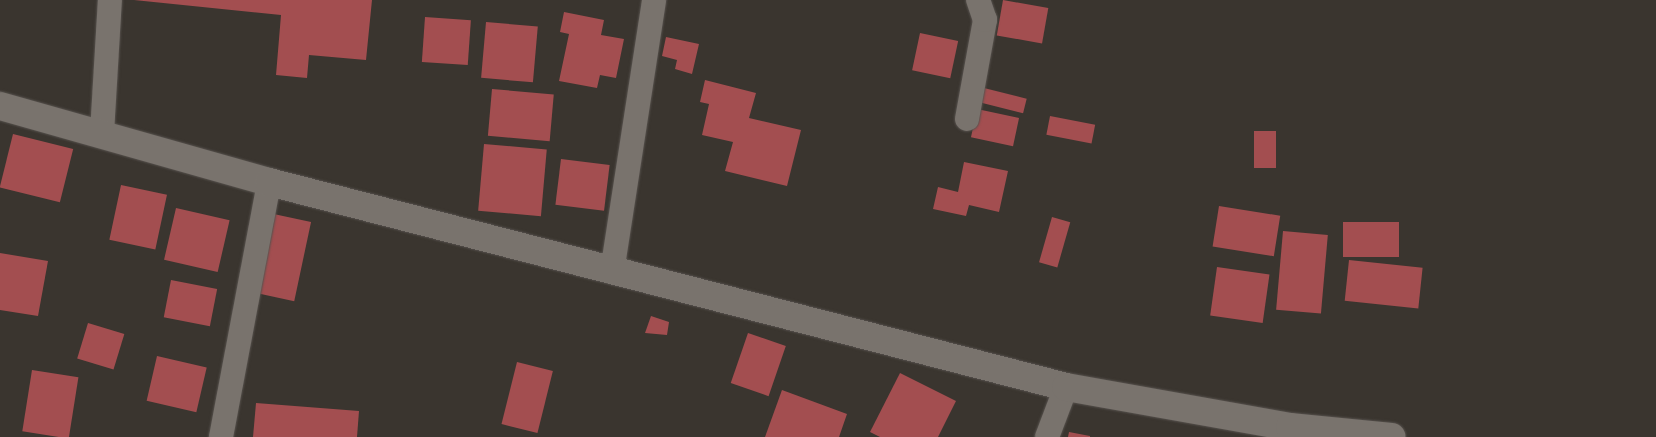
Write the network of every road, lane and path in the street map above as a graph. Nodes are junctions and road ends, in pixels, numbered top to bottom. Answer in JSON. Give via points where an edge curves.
{"nodes":[{"id":1,"x":110,"y":0,"type":"edge"},
{"id":2,"x":654,"y":0,"type":"edge"},
{"id":3,"x":978,"y":0,"type":"edge"},
{"id":4,"x":0,"y":106,"type":"edge"},
{"id":5,"x":967,"y":119,"type":"dead end"},
{"id":6,"x":102,"y":133,"type":"junction"},
{"id":7,"x":269,"y":182,"type":"junction"},
{"id":8,"x":612,"y":272,"type":"junction"},
{"id":9,"x":1066,"y":387,"type":"junction"},
{"id":10,"x":221,"y":437,"type":"edge"},
{"id":11,"x":1047,"y":437,"type":"edge"},
{"id":12,"x":1392,"y":437,"type":"edge"}],
"edges":[{"from":1,"to":6,"type":"street"},
{"from":2,"to":8,"type":"street"},
{"from":3,"to":5,"type":"street","via":[[985,20]]},
{"from":4,"to":6,"type":"street"},
{"from":6,"to":7,"type":"street"},
{"from":7,"to":8,"type":"street"},
{"from":7,"to":10,"type":"street"},
{"from":8,"to":9,"type":"street"},
{"from":9,"to":11,"type":"street"},
{"from":9,"to":12,"type":"street","via":[[1290,427]]}]}
